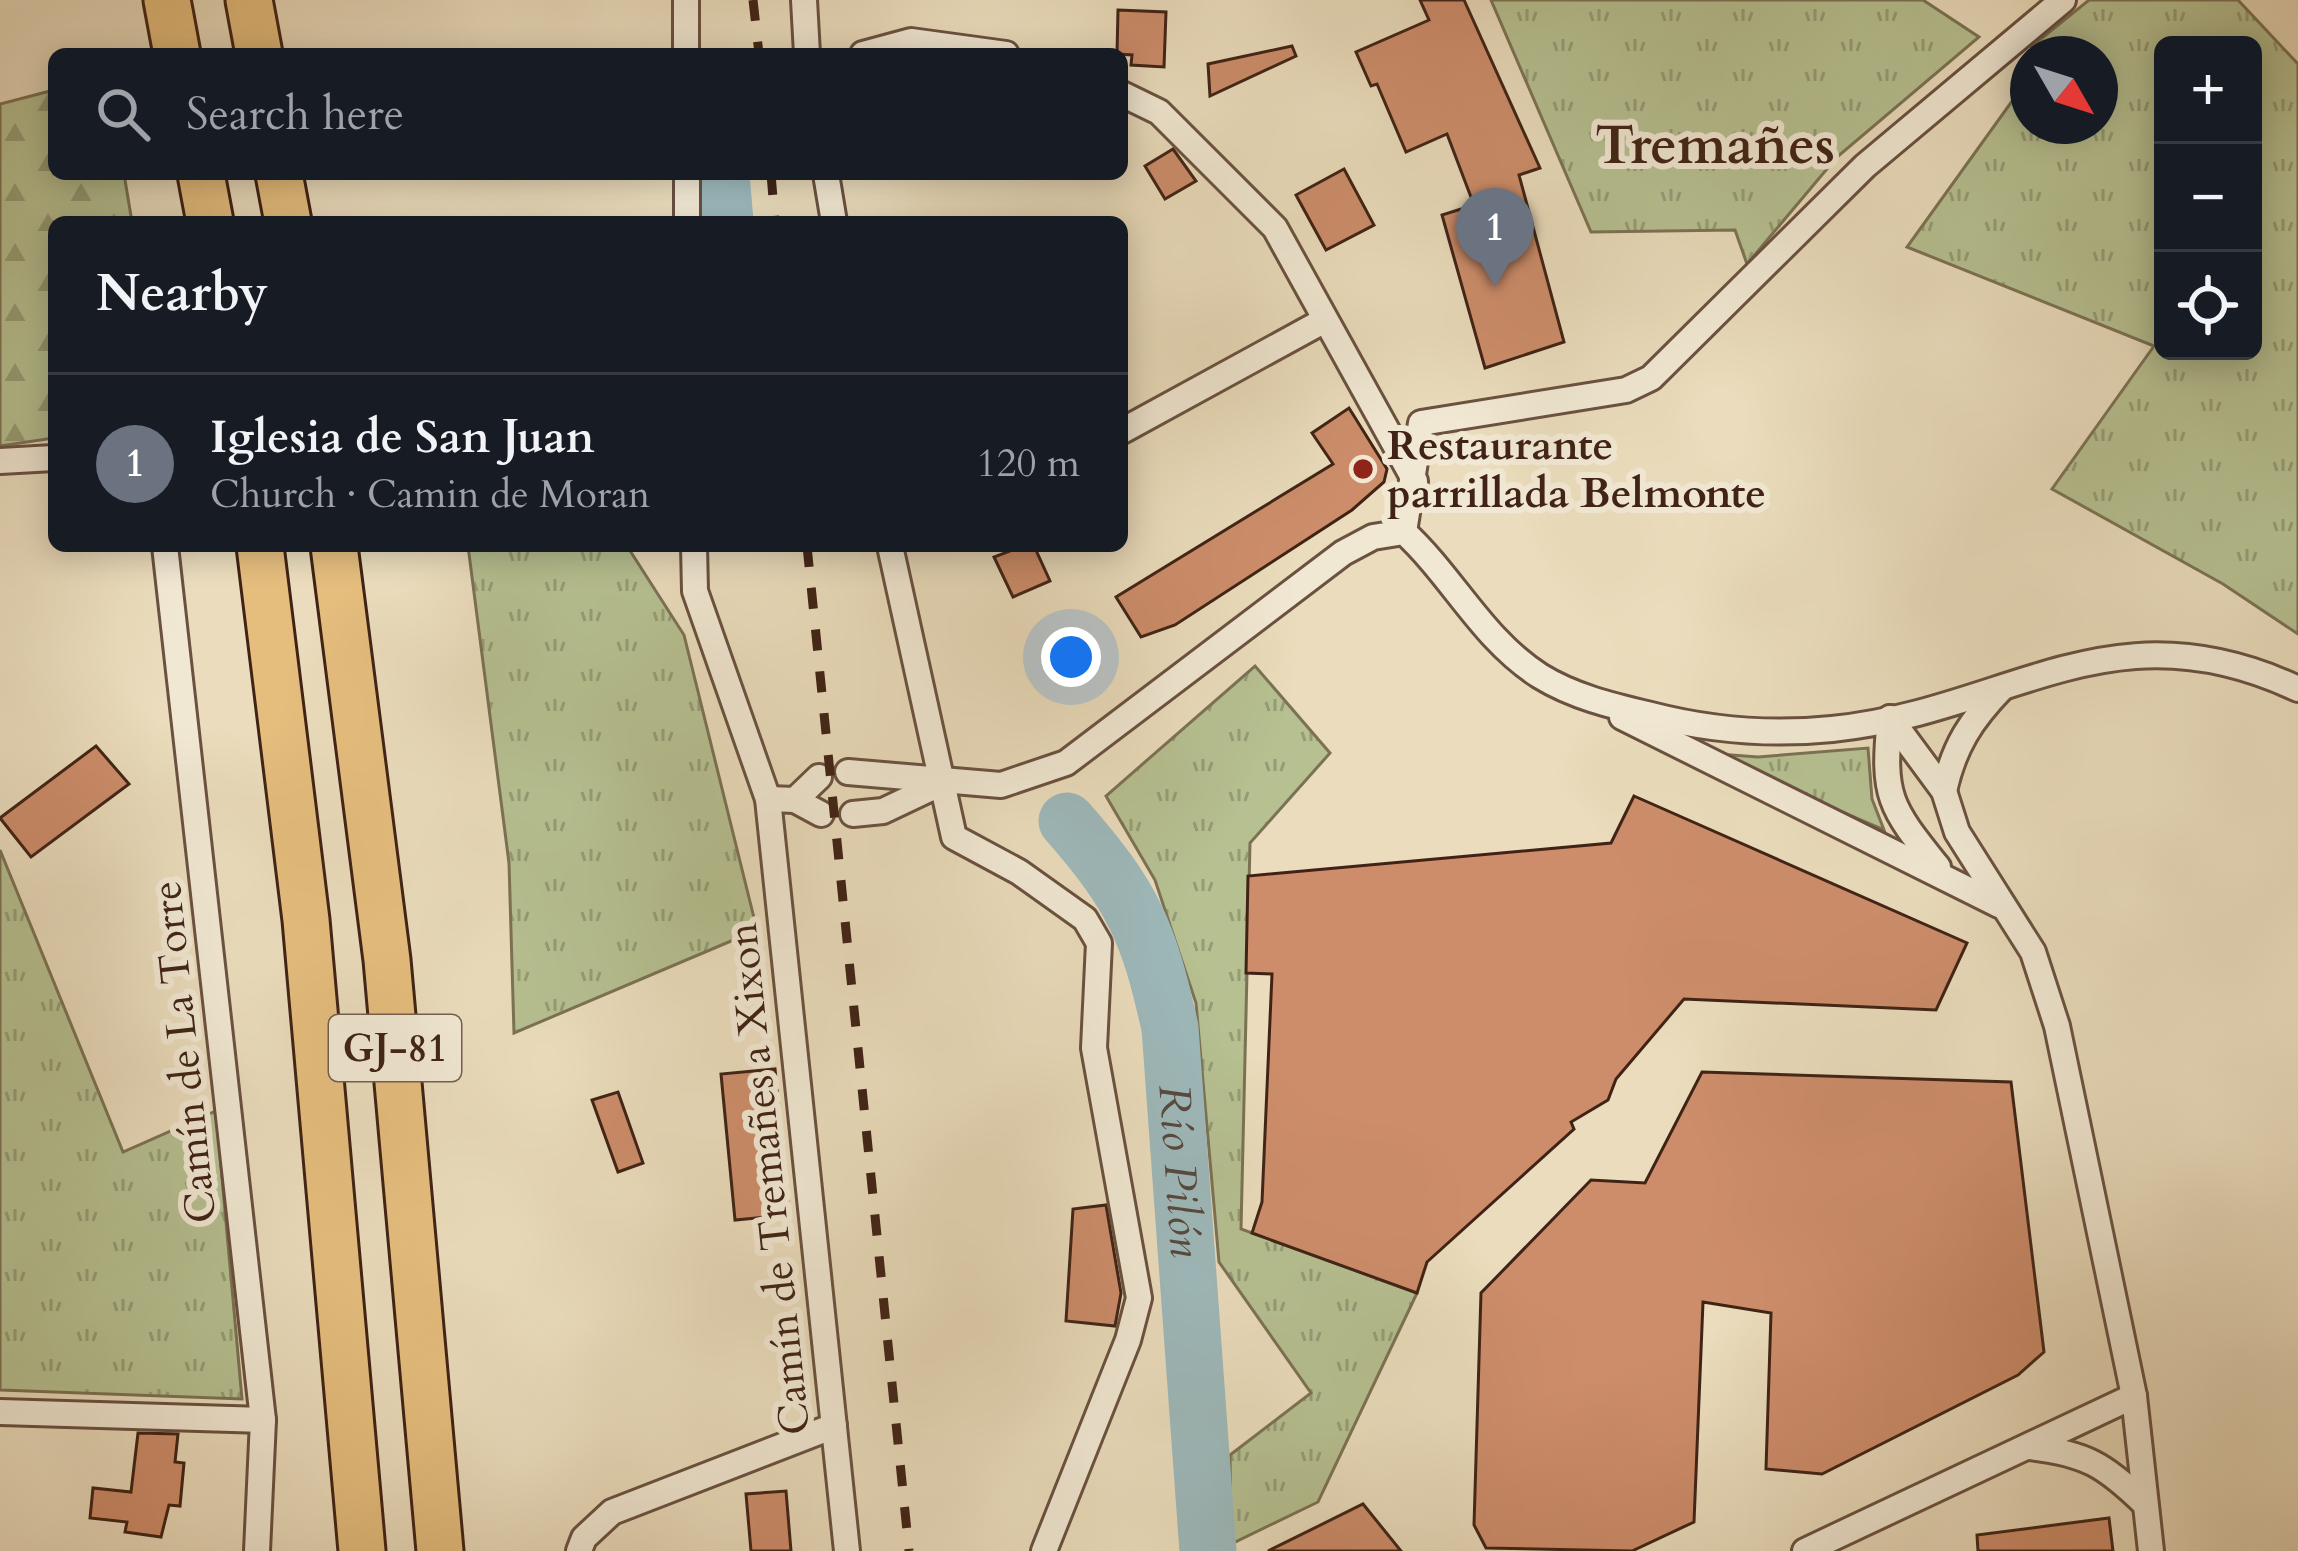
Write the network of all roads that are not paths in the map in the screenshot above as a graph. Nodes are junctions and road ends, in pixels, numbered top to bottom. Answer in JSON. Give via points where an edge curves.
{"nodes":[{"id":1,"x":167,"y":0,"type":"edge"},
{"id":2,"x":249,"y":0,"type":"edge"},
{"id":3,"x":686,"y":0,"type":"edge"},
{"id":4,"x":2063,"y":0,"type":"edge"},
{"id":5,"x":804,"y":2,"type":"edge"},
{"id":6,"x":177,"y":48,"type":"edge"},
{"id":7,"x":258,"y":48,"type":"edge"},
{"id":8,"x":686,"y":48,"type":"edge"},
{"id":9,"x":806,"y":48,"type":"edge"},
{"id":10,"x":885,"y":48,"type":"edge"},
{"id":11,"x":962,"y":48,"type":"edge"},
{"id":12,"x":1128,"y":97,"type":"edge"},
{"id":13,"x":202,"y":180,"type":"edge"},
{"id":14,"x":280,"y":180,"type":"edge"},
{"id":15,"x":687,"y":180,"type":"edge"},
{"id":16,"x":827,"y":180,"type":"edge"},
{"id":17,"x":209,"y":216,"type":"edge"},
{"id":18,"x":287,"y":216,"type":"edge"},
{"id":19,"x":687,"y":216,"type":"edge"},
{"id":20,"x":833,"y":216,"type":"edge"},
{"id":21,"x":1325,"y":320,"type":"junction"},
{"id":22,"x":1128,"y":428,"type":"edge"},
{"id":23,"x":48,"y":458,"type":"edge"},
{"id":24,"x":0,"y":461,"type":"edge"},
{"id":25,"x":1414,"y":481,"type":"junction"},
{"id":26,"x":1404,"y":532,"type":"junction"},
{"id":27,"x":166,"y":552,"type":"edge"},
{"id":28,"x":261,"y":552,"type":"edge"},
{"id":29,"x":335,"y":552,"type":"edge"},
{"id":30,"x":694,"y":552,"type":"edge"},
{"id":31,"x":891,"y":552,"type":"edge"},
{"id":32,"x":2004,"y":686,"type":"junction"},
{"id":33,"x":2298,"y":689,"type":"edge"},
{"id":34,"x":1594,"y":701,"type":"junction"},
{"id":35,"x":1890,"y":718,"type":"junction"},
{"id":36,"x":848,"y":772,"type":"dead end"},
{"id":37,"x":819,"y":777,"type":"dead end"},
{"id":38,"x":942,"y":783,"type":"junction"},
{"id":39,"x":1944,"y":790,"type":"junction"},
{"id":40,"x":768,"y":799,"type":"junction"},
{"id":41,"x":795,"y":800,"type":"junction"},
{"id":42,"x":821,"y":814,"type":"dead end"},
{"id":43,"x":854,"y":814,"type":"dead end"},
{"id":44,"x":1942,"y":872,"type":"junction"},
{"id":45,"x":2007,"y":909,"type":"junction"},
{"id":46,"x":2134,"y":1396,"type":"junction"},
{"id":47,"x":0,"y":1412,"type":"edge"},
{"id":48,"x":262,"y":1420,"type":"junction"},
{"id":49,"x":835,"y":1426,"type":"junction"},
{"id":50,"x":2027,"y":1447,"type":"junction"},
{"id":51,"x":2146,"y":1504,"type":"junction"},
{"id":52,"x":257,"y":1551,"type":"edge"},
{"id":53,"x":362,"y":1551,"type":"edge"},
{"id":54,"x":440,"y":1551,"type":"edge"},
{"id":55,"x":579,"y":1551,"type":"edge"},
{"id":56,"x":848,"y":1551,"type":"edge"},
{"id":57,"x":1044,"y":1551,"type":"edge"},
{"id":58,"x":1805,"y":1551,"type":"edge"},
{"id":59,"x":2150,"y":1551,"type":"edge"}],
"edges":[{"from":1,"to":6,"type":"highway"},
{"from":2,"to":7,"type":"highway"},
{"from":3,"to":8,"type":"street"},
{"from":4,"to":25,"type":"street","via":[[1865,166],[1651,377],[1626,390],[1421,423]]},
{"from":5,"to":9,"type":"street"},
{"from":10,"to":11,"type":"street","via":[[910,41]]},
{"from":12,"to":21,"type":"street","via":[[1159,112],[1275,228]]},
{"from":13,"to":17,"type":"highway"},
{"from":14,"to":18,"type":"highway"},
{"from":15,"to":19,"type":"street"},
{"from":16,"to":20,"type":"street"},
{"from":21,"to":22,"type":"street"},
{"from":21,"to":25,"type":"street"},
{"from":23,"to":24,"type":"street"},
{"from":25,"to":26,"type":"street"},
{"from":26,"to":34,"type":"street","via":[[1494,641],[1542,677]]},
{"from":26,"to":38,"type":"street","via":[[1343,554],[1066,763],[1001,785]]},
{"from":27,"to":48,"type":"street","name":"Camín de La Torre"},
{"from":28,"to":53,"type":"highway","number":"GJ-81","via":[[306,920]]},
{"from":29,"to":54,"type":"highway","number":"GJ-81","via":[[388,960]]},
{"from":30,"to":40,"type":"street","name":"Camín de Tremañes a Xixon","via":[[695,591]]},
{"from":31,"to":38,"type":"street"},
{"from":32,"to":33,"type":"street","via":[[2068,664],[2132,655],[2255,669]]},
{"from":32,"to":35,"type":"street"},
{"from":32,"to":39,"type":"street","via":[[1970,722]]},
{"from":34,"to":35,"type":"street","via":[[1714,727],[1833,729]]},
{"from":34,"to":44,"type":"street","via":[[1682,751]]},
{"from":35,"to":39,"type":"street"},
{"from":35,"to":44,"type":"street","via":[[1891,807]]},
{"from":36,"to":38,"type":"street"},
{"from":37,"to":41,"type":"street"},
{"from":38,"to":43,"type":"street","via":[[883,812]]},
{"from":38,"to":57,"type":"street","via":[[954,837],[1085,919],[1099,943],[1094,1048],[1139,1298]]},
{"from":39,"to":45,"type":"street","via":[[1957,832]]},
{"from":40,"to":41,"type":"street"},
{"from":40,"to":49,"type":"street","name":"Camín de Tremañes a Xixon"},
{"from":41,"to":42,"type":"street"},
{"from":44,"to":45,"type":"street"},
{"from":45,"to":46,"type":"street","via":[[2033,952],[2057,1026]]},
{"from":46,"to":50,"type":"street"},
{"from":46,"to":51,"type":"street"},
{"from":47,"to":48,"type":"street"},
{"from":48,"to":52,"type":"street","name":"Camín de La Torre"},
{"from":49,"to":55,"type":"street","via":[[612,1512]]},
{"from":49,"to":56,"type":"street","name":"Camín de Tremañes a Xixon"},
{"from":50,"to":51,"type":"street","via":[[2077,1452]]},
{"from":50,"to":58,"type":"street"},
{"from":51,"to":59,"type":"street"}]}
